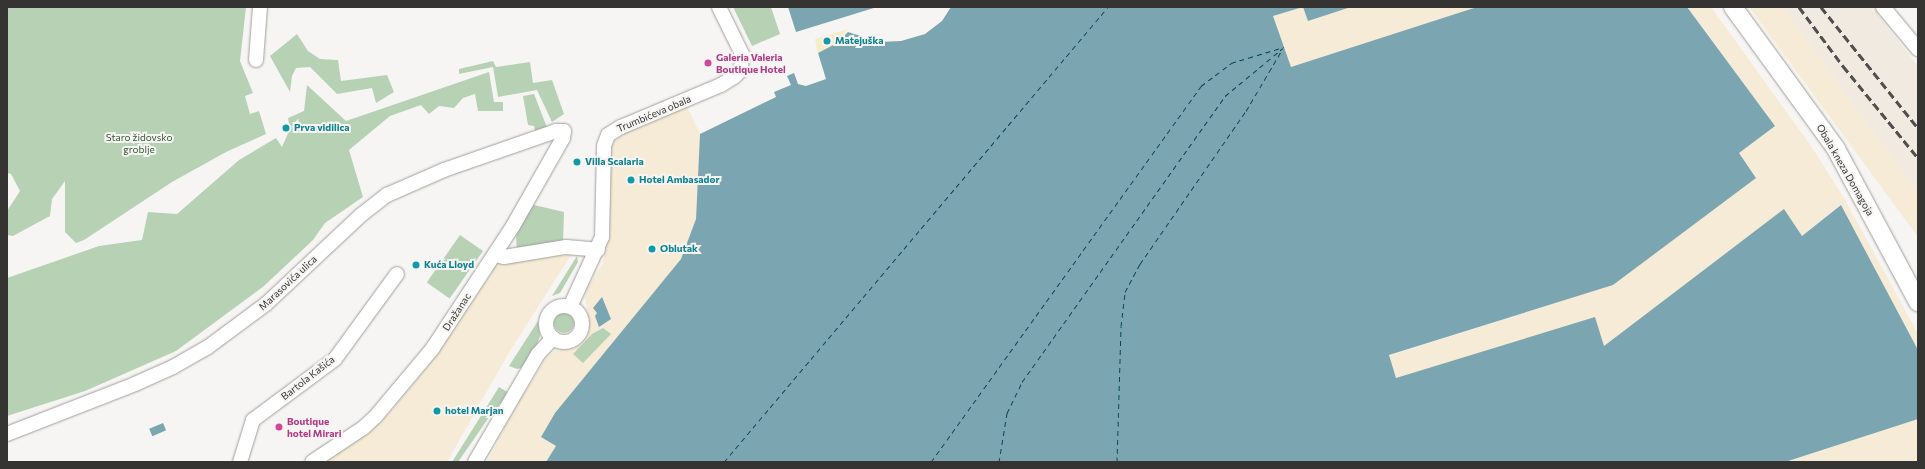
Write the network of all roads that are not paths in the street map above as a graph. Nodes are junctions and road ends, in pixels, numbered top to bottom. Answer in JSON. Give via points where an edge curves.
{"nodes":[{"id":1,"x":260,"y":7,"type":"edge"},
{"id":2,"x":719,"y":7,"type":"edge"},
{"id":3,"x":1733,"y":7,"type":"edge"},
{"id":4,"x":1883,"y":7,"type":"edge"},
{"id":5,"x":1918,"y":49,"type":"edge"},
{"id":6,"x":256,"y":60,"type":"dead end"},
{"id":7,"x":564,"y":131,"type":"joint"},
{"id":8,"x":598,"y":250,"type":"junction"},
{"id":9,"x":495,"y":255,"type":"junction"},
{"id":10,"x":397,"y":274,"type":"dead end"},
{"id":11,"x":1918,"y":302,"type":"edge"},
{"id":12,"x":570,"y":307,"type":"junction"},
{"id":13,"x":552,"y":338,"type":"junction"},
{"id":14,"x":7,"y":434,"type":"edge"},
{"id":15,"x":240,"y":462,"type":"edge"},
{"id":16,"x":312,"y":462,"type":"edge"},
{"id":17,"x":475,"y":462,"type":"edge"}],
"edges":[{"from":1,"to":6,"type":"street"},
{"from":2,"to":8,"type":"street","name":"Trumbićeva obala","via":[[742,54],[741,70],[721,85],[620,127],[608,135],[604,146],[602,237]]},
{"from":3,"to":11,"type":"main road","name":"Obala kneza Domagoja","via":[[1832,143]]},
{"from":4,"to":5,"type":"street"},
{"from":7,"to":9,"type":"street","name":"Dražanac","via":[[541,179]]},
{"from":7,"to":14,"type":"street","name":"Marasovića ulica","via":[[556,131],[451,168],[387,195],[361,215],[266,304],[208,347],[173,367],[135,384]]},
{"from":8,"to":9,"type":"street","via":[[566,247],[511,256]]},
{"from":8,"to":12,"type":"street","via":[[586,269]]},
{"from":9,"to":16,"type":"street","name":"Dražanac","via":[[433,348],[375,417]]},
{"from":10,"to":15,"type":"street","name":"Bartola Kašića","via":[[334,359],[253,420]]},
{"from":12,"to":13,"type":"street","via":[[560,306],[548,315],[546,325]]},
{"from":12,"to":13,"type":"street","via":[[579,314],[581,330],[569,341]]},
{"from":13,"to":17,"type":"street","via":[[538,354]]}]}
